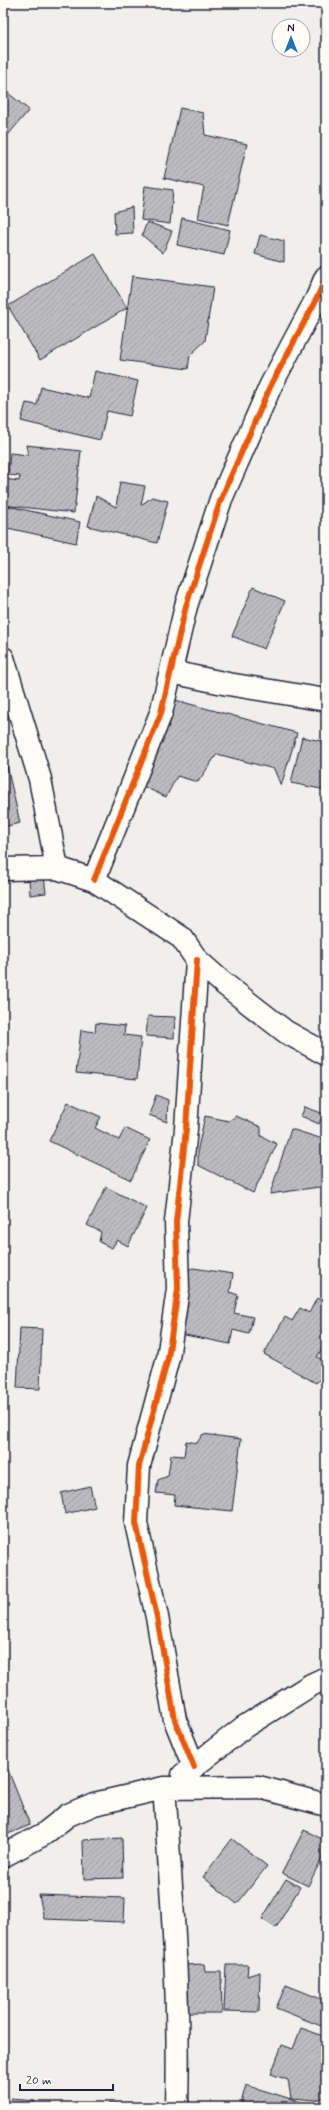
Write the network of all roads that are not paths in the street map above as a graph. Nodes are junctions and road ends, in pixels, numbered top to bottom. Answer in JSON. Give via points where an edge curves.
{"nodes":[{"id":1,"x":326,"y":277,"type":"edge"},
{"id":2,"x":3,"y":658,"type":"edge"},
{"id":3,"x":170,"y":672,"type":"junction"},
{"id":4,"x":326,"y":700,"type":"edge"},
{"id":5,"x":57,"y":868,"type":"junction"},
{"id":6,"x":3,"y":869,"type":"edge"},
{"id":7,"x":94,"y":880,"type":"junction"},
{"id":8,"x":197,"y":960,"type":"junction"},
{"id":9,"x":326,"y":1054,"type":"edge"},
{"id":10,"x":326,"y":1678,"type":"edge"},
{"id":11,"x":194,"y":1767,"type":"junction"},
{"id":12,"x":164,"y":1788,"type":"junction"},
{"id":13,"x":326,"y":1804,"type":"edge"},
{"id":14,"x":3,"y":1856,"type":"edge"},
{"id":15,"x":176,"y":2107,"type":"edge"}],
"edges":[{"from":1,"to":3,"type":"street","via":[[271,385],[221,499],[186,606]]},
{"from":2,"to":5,"type":"street","via":[[40,779]]},
{"from":3,"to":4,"type":"street"},
{"from":3,"to":7,"type":"street","via":[[161,713]]},
{"from":5,"to":6,"type":"street"},
{"from":5,"to":7,"type":"street"},
{"from":7,"to":8,"type":"street","via":[[182,938]]},
{"from":8,"to":9,"type":"street","via":[[286,1032]]},
{"from":8,"to":11,"type":"street","via":[[186,1129],[176,1222],[178,1289],[168,1358],[139,1466],[136,1523],[175,1720]]},
{"from":10,"to":11,"type":"street","via":[[244,1727]]},
{"from":11,"to":12,"type":"street"},
{"from":12,"to":13,"type":"street","via":[[259,1787]]},
{"from":12,"to":14,"type":"street","via":[[94,1804],[68,1815],[44,1834]]},
{"from":12,"to":15,"type":"street","via":[[175,1932],[178,2071]]}]}
